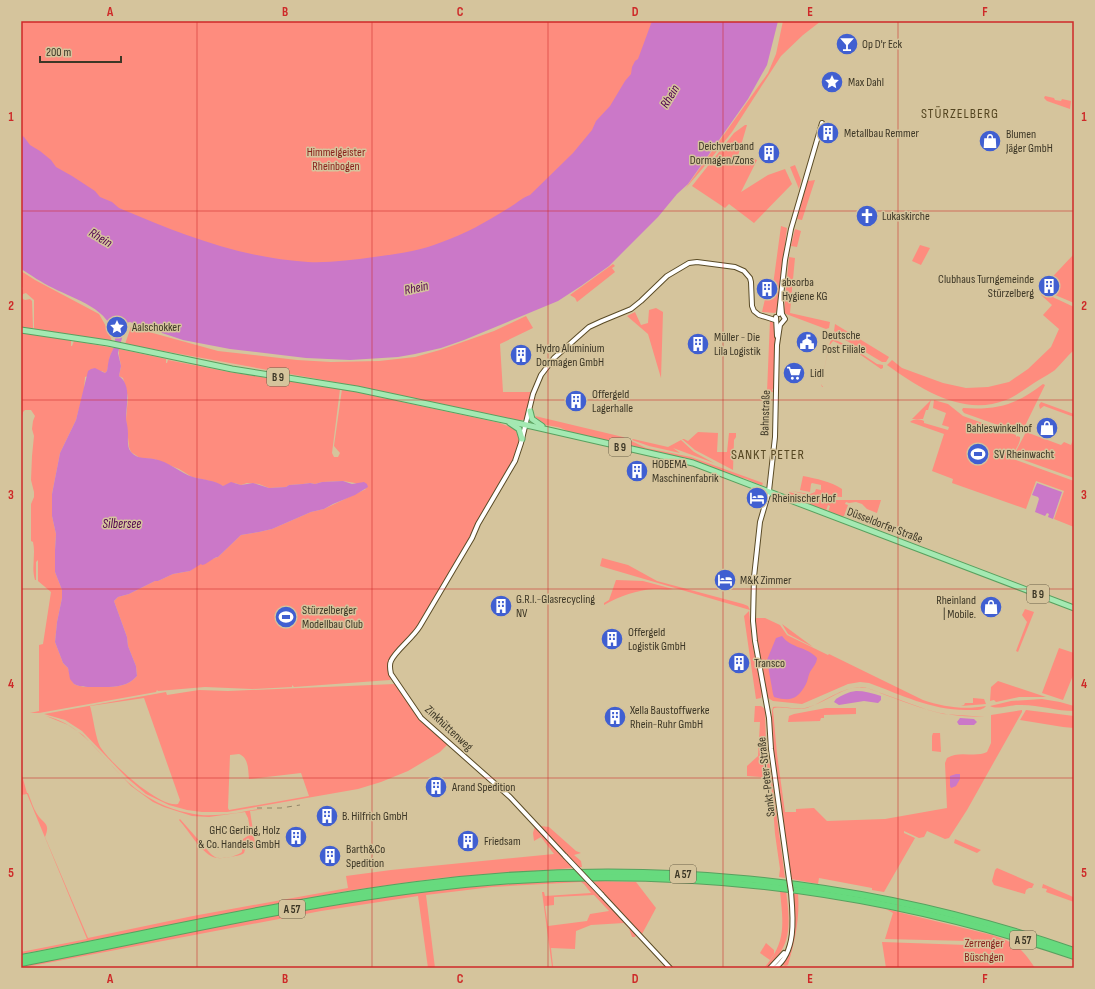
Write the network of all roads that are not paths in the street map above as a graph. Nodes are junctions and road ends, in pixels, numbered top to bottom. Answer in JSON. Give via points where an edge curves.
{"nodes":[{"id":1,"x":822,"y":123,"type":"dead end"},
{"id":2,"x":778,"y":318,"type":"junction"},
{"id":3,"x":21,"y":330,"type":"edge"},
{"id":4,"x":530,"y":411,"type":"junction"},
{"id":5,"x":506,"y":421,"type":"junction"},
{"id":6,"x":526,"y":425,"type":"junction"},
{"id":7,"x":548,"y":430,"type":"junction"},
{"id":8,"x":522,"y":439,"type":"junction"},
{"id":9,"x":769,"y":491,"type":"junction"},
{"id":10,"x":753,"y":606,"type":"joint"},
{"id":11,"x":1074,"y":608,"type":"edge"},
{"id":12,"x":788,"y":946,"type":"junction"},
{"id":13,"x":1074,"y":951,"type":"edge"},
{"id":14,"x":1074,"y":956,"type":"edge"},
{"id":15,"x":21,"y":958,"type":"edge"},
{"id":16,"x":21,"y":963,"type":"edge"},
{"id":17,"x":670,"y":968,"type":"edge"},
{"id":18,"x":770,"y":968,"type":"edge"},
{"id":19,"x":775,"y":968,"type":"edge"}],
"edges":[{"from":1,"to":2,"type":"street","name":"Bahnstraße","via":[[791,229]]},
{"from":2,"to":4,"type":"street","name":"Zinkhüttenweg","via":[[764,317],[753,309],[751,282],[744,271],[735,267],[688,263],[666,276],[636,305],[589,327],[565,348],[542,375],[533,394]]},
{"from":2,"to":9,"type":"street","name":"Bahnstraße","via":[[776,431]]},
{"from":3,"to":5,"type":"main road","number":"B 9","via":[[357,389]]},
{"from":4,"to":6,"type":"street","name":"Zinkhüttenweg"},
{"from":4,"to":7,"type":"main road","via":[[533,421]]},
{"from":5,"to":6,"type":"main road","number":"B 9"},
{"from":5,"to":8,"type":"main road","via":[[519,429]]},
{"from":6,"to":7,"type":"main road","name":"Düsseldorfer Straße","number":"B 9"},
{"from":6,"to":8,"type":"street","name":"Zinkhüttenweg"},
{"from":7,"to":9,"type":"main road","name":"Düsseldorfer Straße","number":"B 9","via":[[693,463]]},
{"from":8,"to":17,"type":"street","name":"Zinkhüttenweg","bridge":true,"via":[[515,461],[466,548],[420,626],[392,659],[389,667],[391,674],[421,718],[510,797]]},
{"from":9,"to":10,"type":"street","name":"Bahnstraße","via":[[760,522]]},
{"from":9,"to":11,"type":"main road","name":"Düsseldorfer Straße","number":"B 9"},
{"from":10,"to":12,"type":"street","name":"Sankt-Peter-Straße","bridge":true,"via":[[755,640],[769,714],[771,749],[789,879],[793,922]]},
{"from":12,"to":18,"type":"street","name":"Sankt-Peter-Straße"},
{"from":12,"to":19,"type":"street","name":"Sankt-Peter-Straße","via":[[783,960]]},
{"from":13,"to":15,"type":"highway","number":"A 57","via":[[938,911],[837,891],[706,875],[596,872],[464,880],[367,892]]},
{"from":14,"to":16,"type":"highway","number":"A 57","via":[[958,921],[836,895],[724,882],[618,877],[523,880],[411,890],[279,912]]}]}
